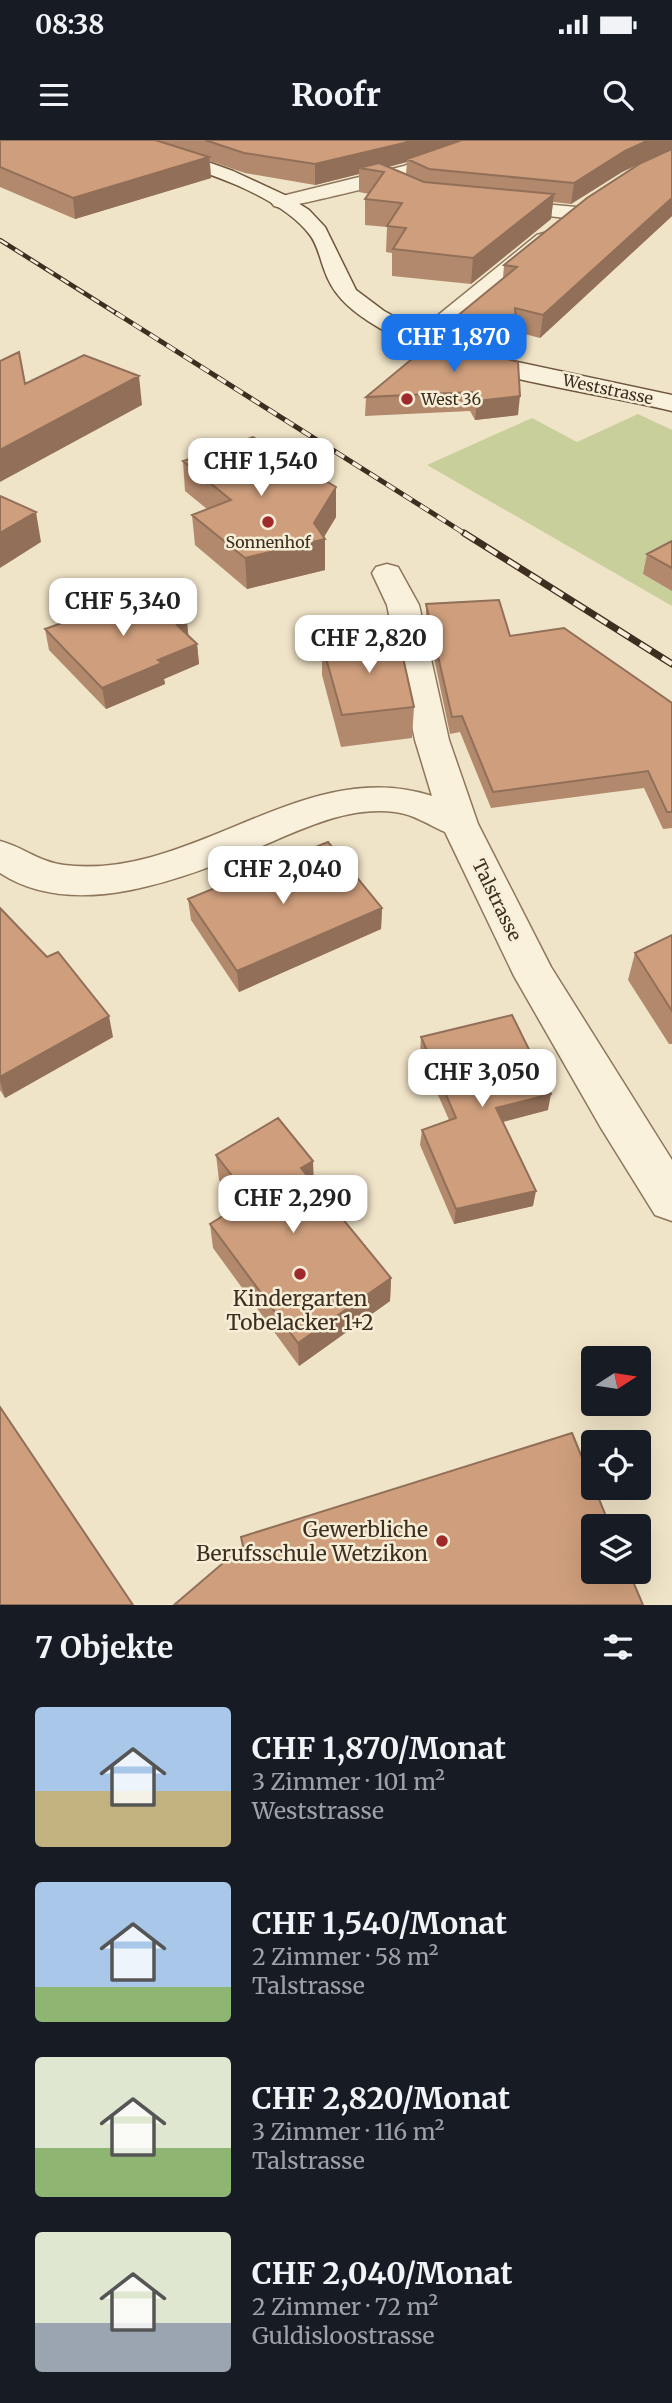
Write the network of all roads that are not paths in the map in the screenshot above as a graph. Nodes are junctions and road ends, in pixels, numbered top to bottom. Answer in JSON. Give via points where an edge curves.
{"nodes":[{"id":1,"x":121,"y":140,"type":"edge"},
{"id":2,"x":486,"y":140,"type":"edge"},
{"id":3,"x":382,"y":179,"type":"junction"},
{"id":4,"x":411,"y":193,"type":"edge"},
{"id":5,"x":281,"y":202,"type":"junction"},
{"id":6,"x":474,"y":204,"type":"edge"},
{"id":7,"x":405,"y":333,"type":"junction"},
{"id":8,"x":672,"y":403,"type":"edge"},
{"id":9,"x":387,"y":573,"type":"dead end"},
{"id":10,"x":459,"y":824,"type":"junction"},
{"id":11,"x":0,"y":854,"type":"edge"},
{"id":12,"x":672,"y":1200,"type":"edge"}],
"edges":[{"from":1,"to":5,"type":"street","name":"Weststrasse","via":[[229,176]]},
{"from":2,"to":3,"type":"street"},
{"from":3,"to":4,"type":"street"},
{"from":3,"to":5,"type":"street"},
{"from":5,"to":7,"type":"street","name":"Weststrasse","via":[[317,230],[342,288]]},
{"from":6,"to":7,"type":"street","via":[[582,209],[445,321]]},
{"from":7,"to":8,"type":"street","name":"Weststrasse","via":[[493,364]]},
{"from":9,"to":10,"type":"street","name":"Talstrasse","via":[[403,606],[432,740]]},
{"from":10,"to":11,"type":"street","via":[[412,802],[371,799],[331,804],[124,878],[93,880],[30,873]]},
{"from":10,"to":12,"type":"street","name":"Talstrasse","via":[[535,976]]}]}
